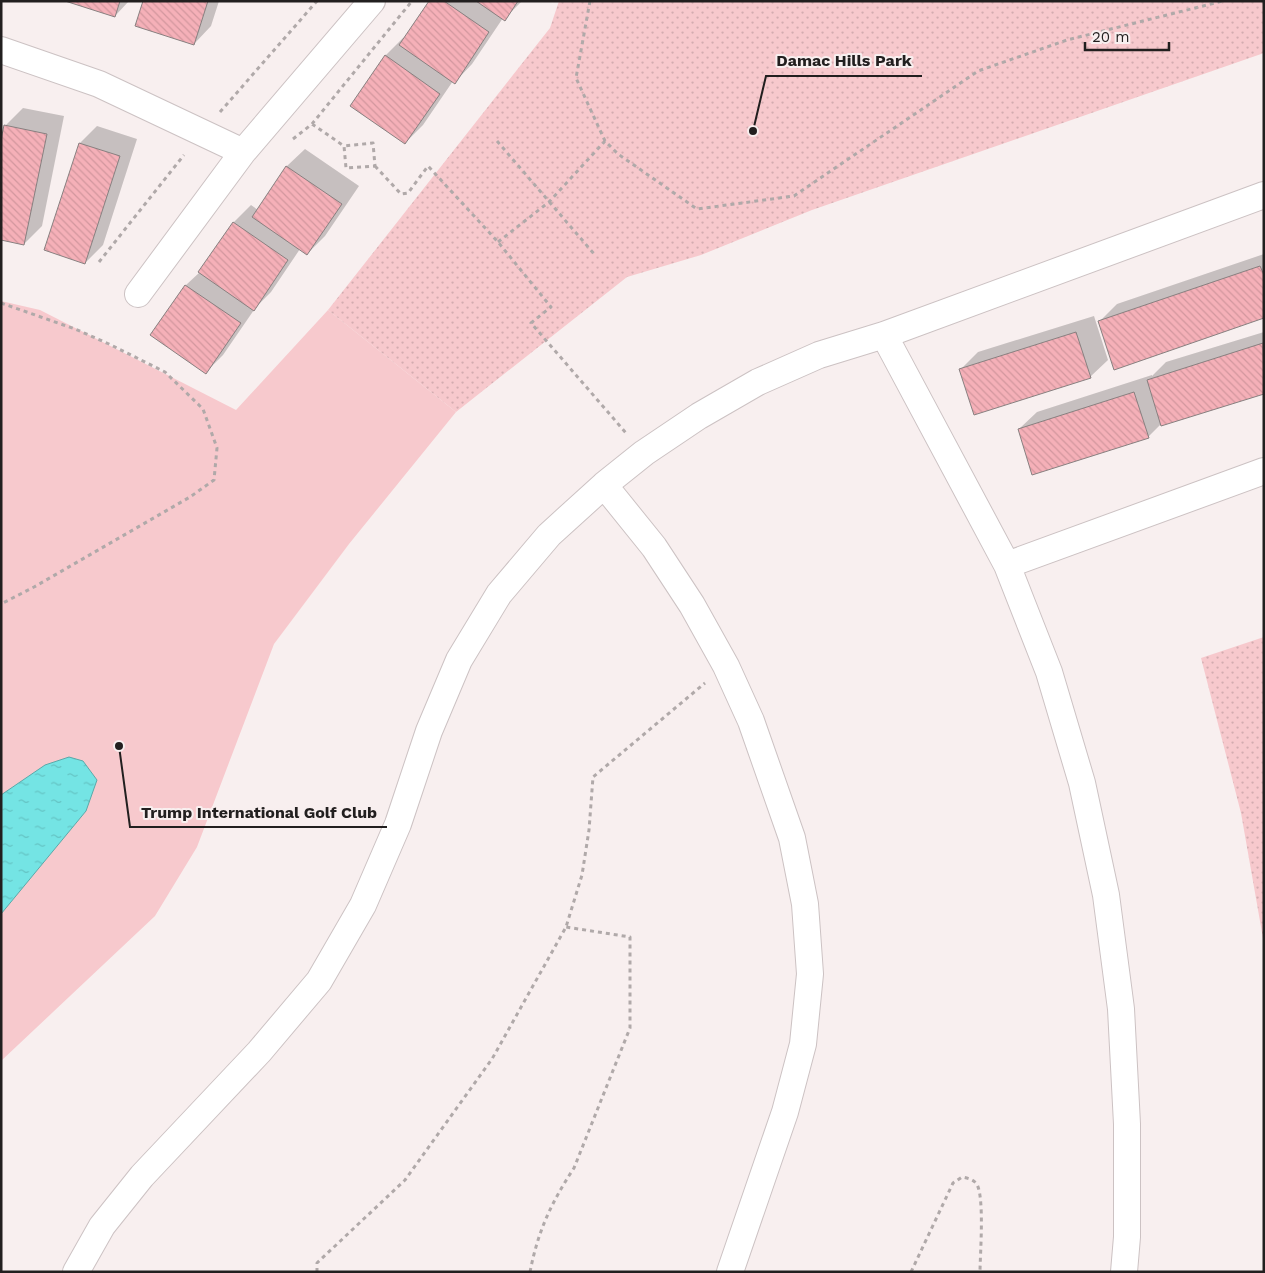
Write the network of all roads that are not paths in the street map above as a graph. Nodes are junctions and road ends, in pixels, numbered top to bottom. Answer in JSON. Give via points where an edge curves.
{"nodes":[{"id":1,"x":372,"y":1,"type":"edge"},
{"id":2,"x":1,"y":50,"type":"edge"},
{"id":3,"x":243,"y":152,"type":"junction"},
{"id":4,"x":1264,"y":195,"type":"edge"},
{"id":5,"x":138,"y":294,"type":"dead end"},
{"id":6,"x":884,"y":335,"type":"junction"},
{"id":7,"x":1264,"y":471,"type":"edge"},
{"id":8,"x":604,"y":485,"type":"junction"},
{"id":9,"x":1007,"y":565,"type":"junction"},
{"id":10,"x":76,"y":1272,"type":"edge"},
{"id":11,"x":730,"y":1272,"type":"edge"},
{"id":12,"x":1124,"y":1272,"type":"edge"}],
"edges":[{"from":1,"to":3,"type":"street"},
{"from":2,"to":3,"type":"street","via":[[99,84]]},
{"from":3,"to":5,"type":"street"},
{"from":4,"to":6,"type":"street"},
{"from":6,"to":8,"type":"street","via":[[820,355],[758,382],[699,416]]},
{"from":6,"to":9,"type":"street"},
{"from":7,"to":9,"type":"street"},
{"from":8,"to":10,"type":"street","via":[[549,535],[499,594],[459,660],[429,731],[398,824],[363,905],[319,981],[259,1052],[142,1176],[102,1226]]},
{"from":8,"to":11,"type":"street","via":[[654,547],[726,666],[751,721],[792,838],[805,904],[810,974],[803,1044],[784,1112]]},
{"from":9,"to":12,"type":"street","via":[[1049,672],[1077,764],[1106,895],[1122,1010],[1127,1124]]}]}
